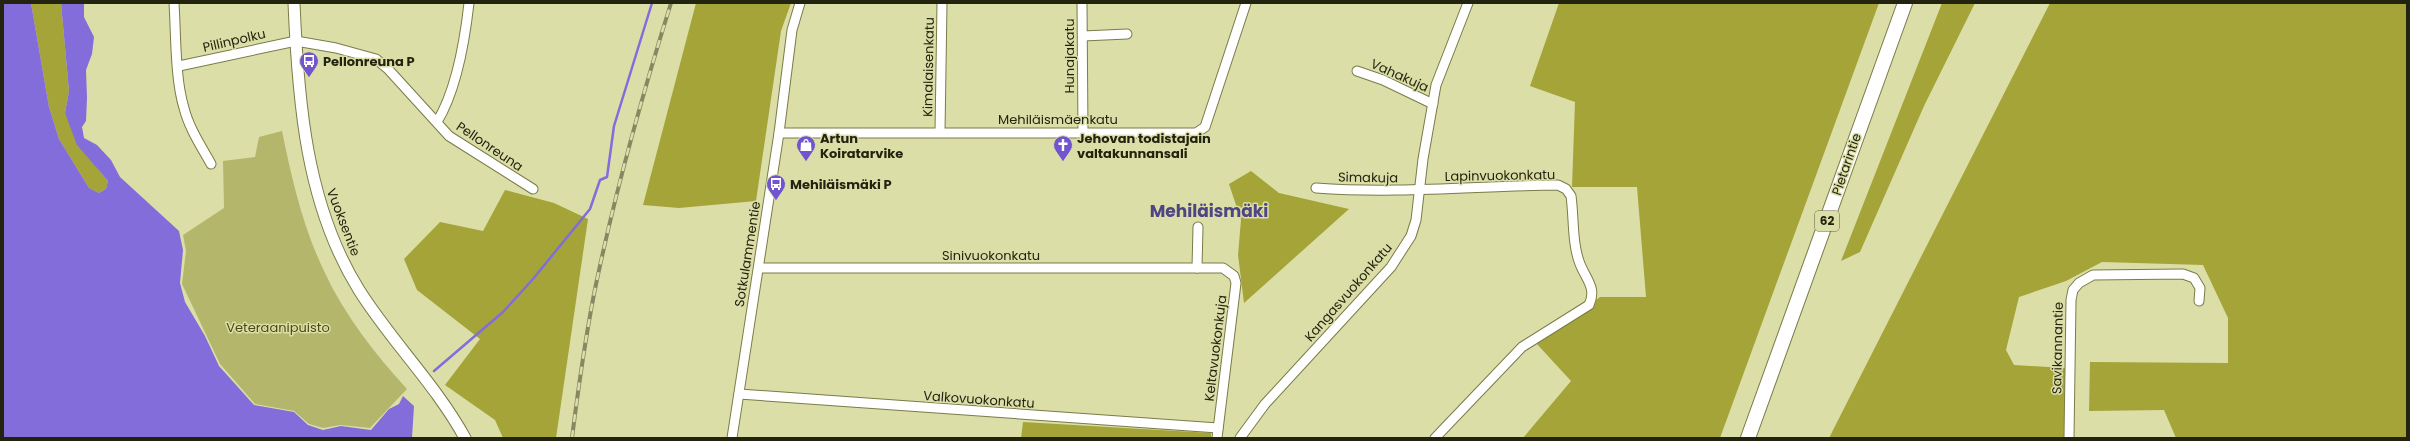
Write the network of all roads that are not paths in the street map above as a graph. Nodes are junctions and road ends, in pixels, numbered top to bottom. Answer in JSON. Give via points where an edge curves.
{"nodes":[{"id":1,"x":174,"y":3,"type":"edge"},
{"id":2,"x":294,"y":3,"type":"edge"},
{"id":3,"x":468,"y":3,"type":"edge"},
{"id":4,"x":800,"y":3,"type":"edge"},
{"id":5,"x":942,"y":3,"type":"edge"},
{"id":6,"x":1082,"y":3,"type":"edge"},
{"id":7,"x":1246,"y":3,"type":"edge"},
{"id":8,"x":1468,"y":3,"type":"edge"},
{"id":9,"x":1905,"y":3,"type":"edge"},
{"id":10,"x":1127,"y":34,"type":"dead end"},
{"id":11,"x":1083,"y":36,"type":"junction"},
{"id":12,"x":296,"y":41,"type":"junction"},
{"id":13,"x":178,"y":66,"type":"junction"},
{"id":14,"x":1357,"y":71,"type":"dead end"},
{"id":15,"x":1433,"y":104,"type":"junction"},
{"id":16,"x":437,"y":122,"type":"junction"},
{"id":17,"x":940,"y":132,"type":"junction"},
{"id":18,"x":1083,"y":132,"type":"junction"},
{"id":19,"x":779,"y":133,"type":"junction"},
{"id":20,"x":210,"y":164,"type":"dead end"},
{"id":21,"x":1316,"y":188,"type":"dead end"},
{"id":22,"x":533,"y":189,"type":"dead end"},
{"id":23,"x":1420,"y":191,"type":"junction"},
{"id":24,"x":1198,"y":227,"type":"dead end"},
{"id":25,"x":759,"y":268,"type":"junction"},
{"id":26,"x":1197,"y":268,"type":"junction"},
{"id":27,"x":1223,"y":268,"type":"joint"},
{"id":28,"x":2199,"y":301,"type":"dead end"},
{"id":29,"x":739,"y":394,"type":"junction"},
{"id":30,"x":1218,"y":428,"type":"junction"},
{"id":31,"x":465,"y":438,"type":"edge"},
{"id":32,"x":732,"y":438,"type":"edge"},
{"id":33,"x":1218,"y":438,"type":"edge"},
{"id":34,"x":1240,"y":438,"type":"edge"},
{"id":35,"x":1435,"y":438,"type":"edge"},
{"id":36,"x":1748,"y":438,"type":"edge"},
{"id":37,"x":2069,"y":438,"type":"edge"}],
"edges":[{"from":1,"to":13,"type":"street"},
{"from":2,"to":12,"type":"street","name":"Vuoksentie"},
{"from":3,"to":16,"type":"street","via":[[451,91]]},
{"from":4,"to":19,"type":"street","name":"Sotkulammentie","via":[[792,30]]},
{"from":5,"to":17,"type":"street","name":"Kimalaisenkatu"},
{"from":6,"to":11,"type":"street","name":"Hunajakatu"},
{"from":7,"to":18,"type":"street","name":"Mehiläismäenkatu","via":[[1202,131]]},
{"from":8,"to":15,"type":"street","name":"Kangasvuokonkatu","via":[[1436,85]]},
{"from":9,"to":36,"type":"main road","name":"Pietarintie","number":"62"},
{"from":10,"to":11,"type":"street"},
{"from":11,"to":18,"type":"street","name":"Hunajakatu"},
{"from":12,"to":13,"type":"street","name":"Pillinpolku"},
{"from":12,"to":16,"type":"street","name":"Pellonreuna","via":[[376,59]]},
{"from":12,"to":31,"type":"street","name":"Vuoksentie","via":[[302,112],[313,175],[338,252],[378,319],[443,403]]},
{"from":13,"to":20,"type":"street","via":[[183,107]]},
{"from":14,"to":15,"type":"street","name":"Vahakuja","via":[[1383,80]]},
{"from":15,"to":23,"type":"street","name":"Kangasvuokonkatu"},
{"from":16,"to":22,"type":"street","name":"Pellonreuna","via":[[449,136],[466,148]]},
{"from":17,"to":18,"type":"street","name":"Mehiläismäenkatu"},
{"from":17,"to":19,"type":"street","name":"Mehiläismäenkatu"},
{"from":19,"to":25,"type":"street","name":"Sotkulammentie"},
{"from":21,"to":23,"type":"street","name":"Simakuja"},
{"from":23,"to":34,"type":"street","name":"Kangasvuokonkatu","via":[[1411,236],[1391,267],[1265,404]]},
{"from":23,"to":35,"type":"street","name":"Lapinvuokonkatu","via":[[1558,185],[1566,189],[1571,196],[1577,255],[1592,289],[1589,304],[1522,347]]},
{"from":24,"to":26,"type":"street"},
{"from":25,"to":26,"type":"street","name":"Sinivuokonkatu"},
{"from":25,"to":29,"type":"street","name":"Sotkulammentie"},
{"from":26,"to":27,"type":"street","name":"Sinivuokonkatu"},
{"from":27,"to":30,"type":"street","name":"Keltavuokonkuja","via":[[1234,276],[1236,283]]},
{"from":28,"to":37,"type":"street","name":"Savikannantie","via":[[2200,288],[2194,278],[2183,274],[2092,276],[2079,283],[2073,290],[2071,300]]},
{"from":29,"to":30,"type":"street","name":"Valkovuokonkatu"},
{"from":29,"to":32,"type":"street","name":"Sotkulammentie"},
{"from":30,"to":33,"type":"street","name":"Keltavuokonkuja"}]}
